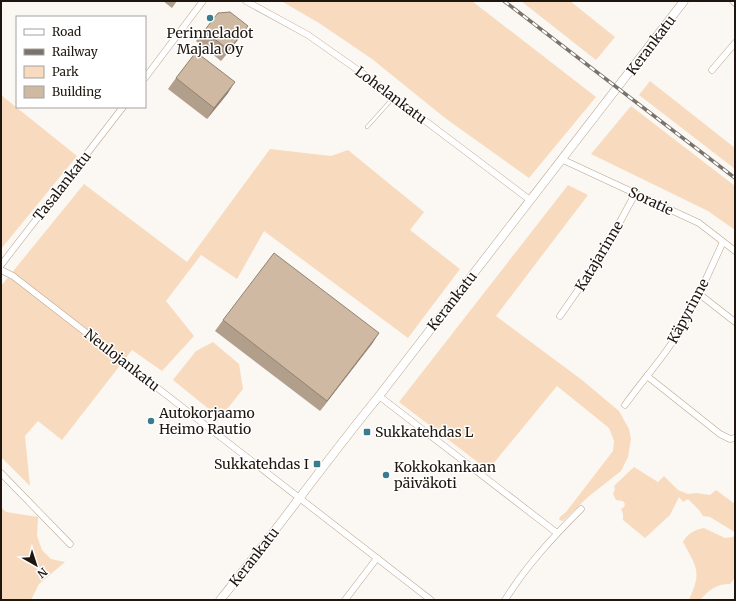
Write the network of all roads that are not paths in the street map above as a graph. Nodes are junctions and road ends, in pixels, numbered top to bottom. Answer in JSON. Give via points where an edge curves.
{"nodes":[{"id":1,"x":203,"y":1,"type":"edge"},
{"id":2,"x":246,"y":1,"type":"edge"},
{"id":3,"x":684,"y":1,"type":"edge"},
{"id":4,"x":735,"y":43,"type":"edge"},
{"id":5,"x":712,"y":70,"type":"dead end"},
{"id":6,"x":146,"y":77,"type":"edge"},
{"id":7,"x":394,"y":97,"type":"junction"},
{"id":8,"x":122,"y":108,"type":"edge"},
{"id":9,"x":367,"y":127,"type":"dead end"},
{"id":10,"x":561,"y":159,"type":"junction"},
{"id":11,"x":635,"y":194,"type":"junction"},
{"id":12,"x":530,"y":200,"type":"junction"},
{"id":13,"x":723,"y":242,"type":"junction"},
{"id":14,"x":735,"y":251,"type":"edge"},
{"id":15,"x":1,"y":265,"type":"edge"},
{"id":16,"x":1,"y":270,"type":"edge"},
{"id":17,"x":698,"y":293,"type":"junction"},
{"id":18,"x":560,"y":316,"type":"dead end"},
{"id":19,"x":735,"y":322,"type":"edge"},
{"id":20,"x":647,"y":376,"type":"junction"},
{"id":21,"x":379,"y":396,"type":"junction"},
{"id":22,"x":625,"y":405,"type":"dead end"},
{"id":23,"x":734,"y":438,"type":"edge"},
{"id":24,"x":1,"y":473,"type":"edge"},
{"id":25,"x":300,"y":498,"type":"junction"},
{"id":26,"x":581,"y":509,"type":"dead end"},
{"id":27,"x":557,"y":533,"type":"junction"},
{"id":28,"x":70,"y":544,"type":"dead end"},
{"id":29,"x":377,"y":558,"type":"junction"},
{"id":30,"x":220,"y":600,"type":"edge"},
{"id":31,"x":345,"y":600,"type":"edge"},
{"id":32,"x":431,"y":600,"type":"edge"},
{"id":33,"x":505,"y":600,"type":"edge"}],
"edges":[{"from":1,"to":6,"type":"street"},
{"from":2,"to":7,"type":"street","name":"Lohelankatu","via":[[308,35]]},
{"from":3,"to":10,"type":"street","name":"Kerankatu"},
{"from":4,"to":5,"type":"street"},
{"from":7,"to":9,"type":"lane"},
{"from":7,"to":12,"type":"street","name":"Lohelankatu"},
{"from":8,"to":15,"type":"street","name":"Tasalankatu"},
{"from":10,"to":11,"type":"street","name":"Soratie"},
{"from":10,"to":12,"type":"street","name":"Kerankatu"},
{"from":11,"to":13,"type":"street","name":"Soratie","via":[[699,223]]},
{"from":11,"to":18,"type":"street","name":"Katajarinne","via":[[601,258]]},
{"from":12,"to":21,"type":"street","name":"Kerankatu"},
{"from":13,"to":14,"type":"street","name":"Soratie"},
{"from":13,"to":17,"type":"street","name":"Käpyrinne"},
{"from":16,"to":25,"type":"street","name":"Neulojankatu","via":[[13,276]]},
{"from":17,"to":19,"type":"street"},
{"from":17,"to":20,"type":"street","name":"Käpyrinne","via":[[675,338]]},
{"from":20,"to":22,"type":"street","name":"Käpyrinne"},
{"from":20,"to":23,"type":"street","via":[[720,434],[730,439]]},
{"from":21,"to":25,"type":"street","name":"Kerankatu"},
{"from":21,"to":27,"type":"street"},
{"from":24,"to":28,"type":"street"},
{"from":25,"to":29,"type":"street","name":"Neulojankatu"},
{"from":25,"to":30,"type":"street","name":"Kerankatu"},
{"from":26,"to":27,"type":"street"},
{"from":27,"to":33,"type":"street","via":[[517,581]]},
{"from":29,"to":31,"type":"street"},
{"from":29,"to":32,"type":"street","name":"Neulojankatu"}]}
